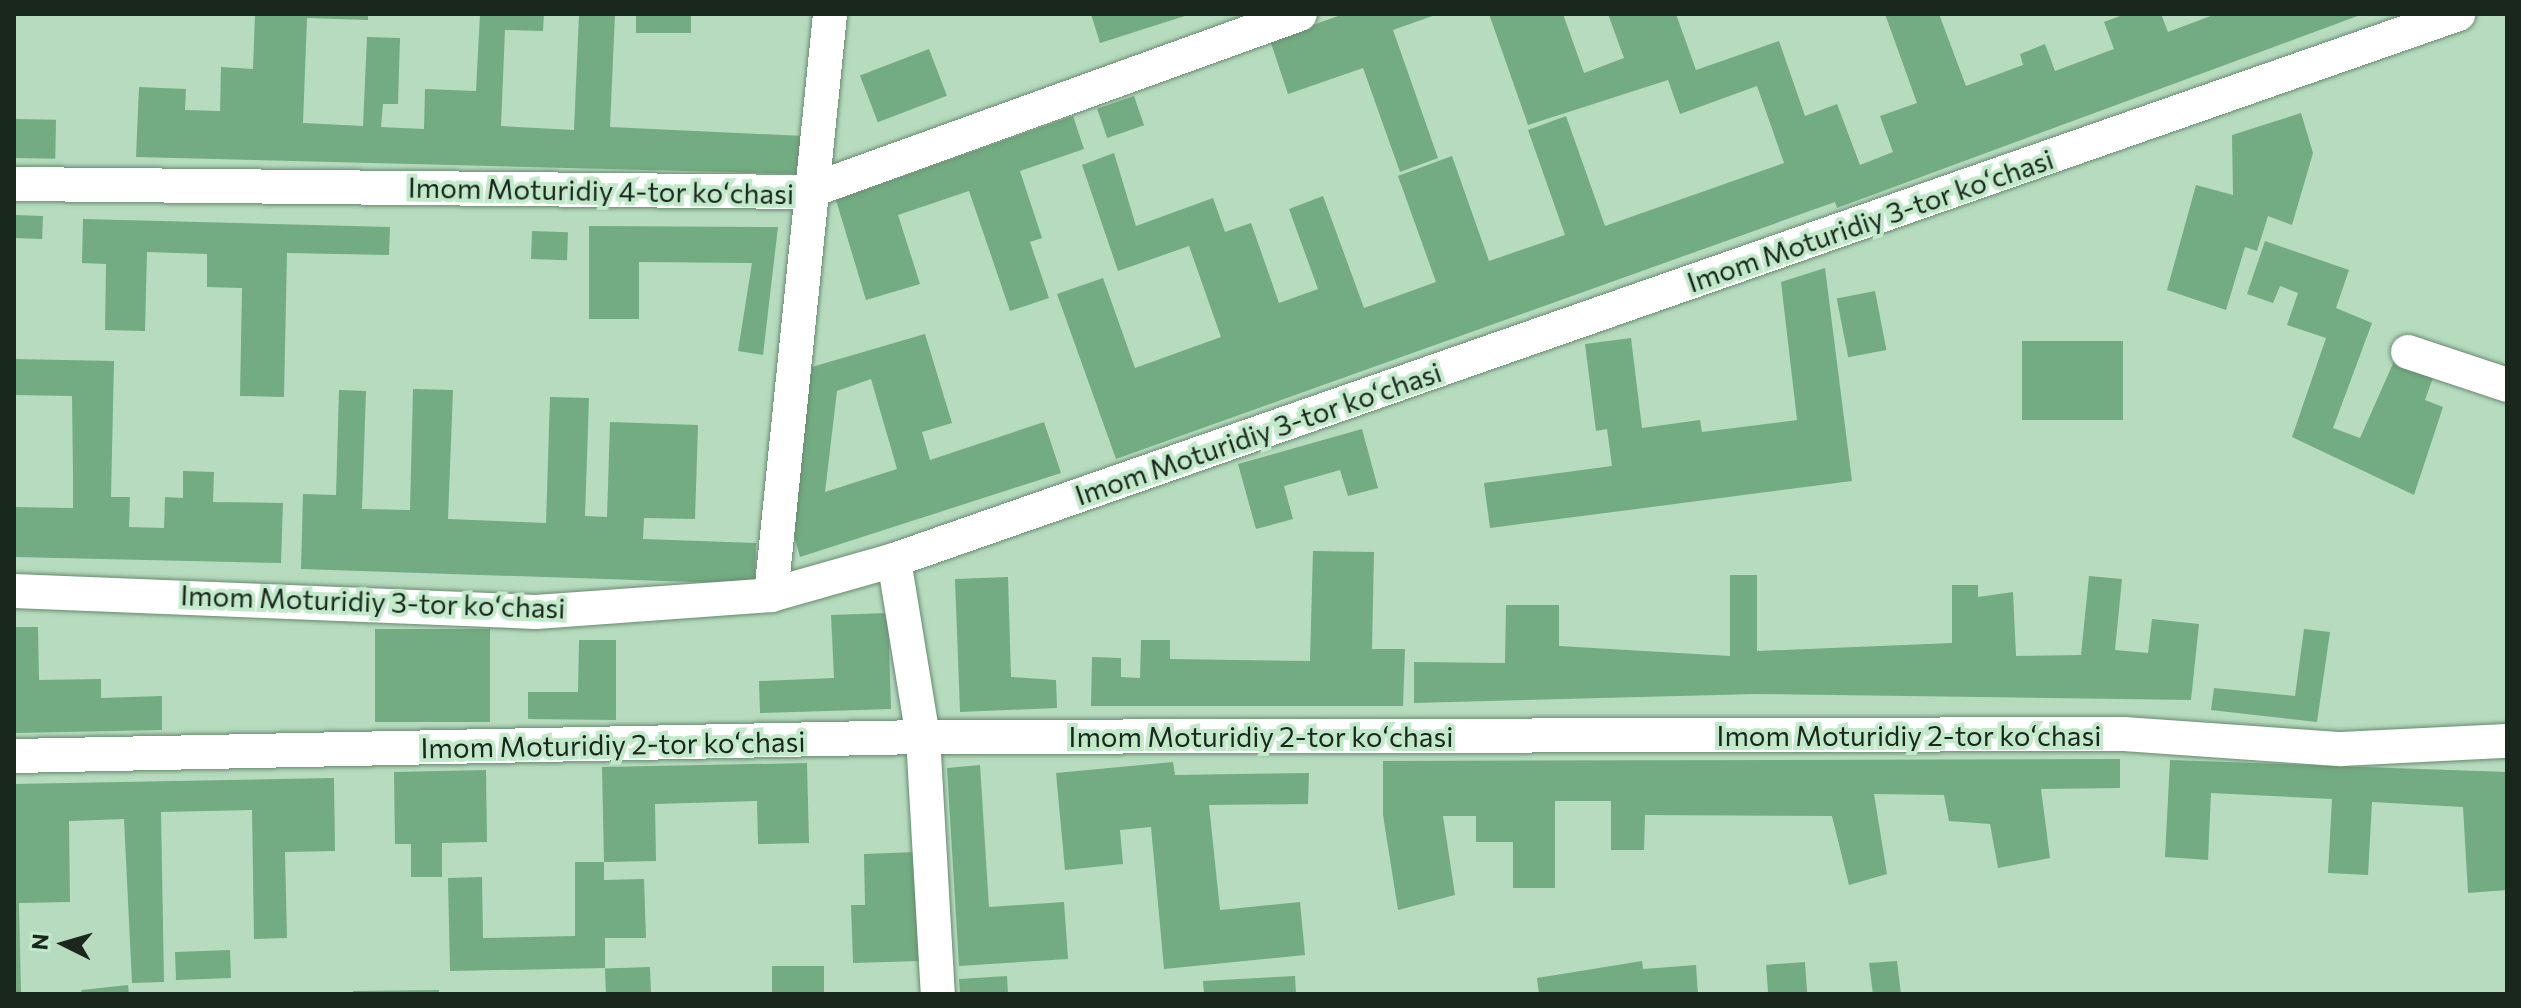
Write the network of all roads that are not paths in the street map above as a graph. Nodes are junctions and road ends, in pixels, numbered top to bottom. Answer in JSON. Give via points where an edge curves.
{"nodes":[{"id":1,"x":830,"y":14,"type":"edge"},
{"id":2,"x":1300,"y":14,"type":"edge"},
{"id":3,"x":2458,"y":14,"type":"edge"},
{"id":4,"x":14,"y":184,"type":"edge"},
{"id":5,"x":807,"y":192,"type":"junction"},
{"id":6,"x":2408,"y":352,"type":"dead end"},
{"id":7,"x":2507,"y":385,"type":"edge"},
{"id":8,"x":894,"y":560,"type":"junction"},
{"id":9,"x":14,"y":591,"type":"edge"},
{"id":10,"x":771,"y":595,"type":"junction"},
{"id":11,"x":923,"y":737,"type":"junction"},
{"id":12,"x":2507,"y":741,"type":"edge"},
{"id":13,"x":14,"y":756,"type":"edge"},
{"id":14,"x":938,"y":994,"type":"edge"}],
"edges":[{"from":1,"to":5,"type":"street"},
{"from":2,"to":5,"type":"street","name":"Imom Moturidiy 4-tor koʻchasi"},
{"from":3,"to":8,"type":"street","name":"Imom Moturidiy 3-tor koʻchasi"},
{"from":4,"to":5,"type":"street","name":"Imom Moturidiy 4-tor koʻchasi"},
{"from":5,"to":10,"type":"street"},
{"from":6,"to":7,"type":"street"},
{"from":8,"to":10,"type":"street","name":"Imom Moturidiy 3-tor koʻchasi"},
{"from":8,"to":11,"type":"street"},
{"from":9,"to":10,"type":"street","name":"Imom Moturidiy 3-tor koʻchasi","via":[[536,612]]},
{"from":11,"to":12,"type":"street","name":"Imom Moturidiy 2-tor koʻchasi","via":[[2124,734],[2341,749]]},
{"from":11,"to":13,"type":"street","name":"Imom Moturidiy 2-tor koʻchasi"},
{"from":11,"to":14,"type":"street"}]}
